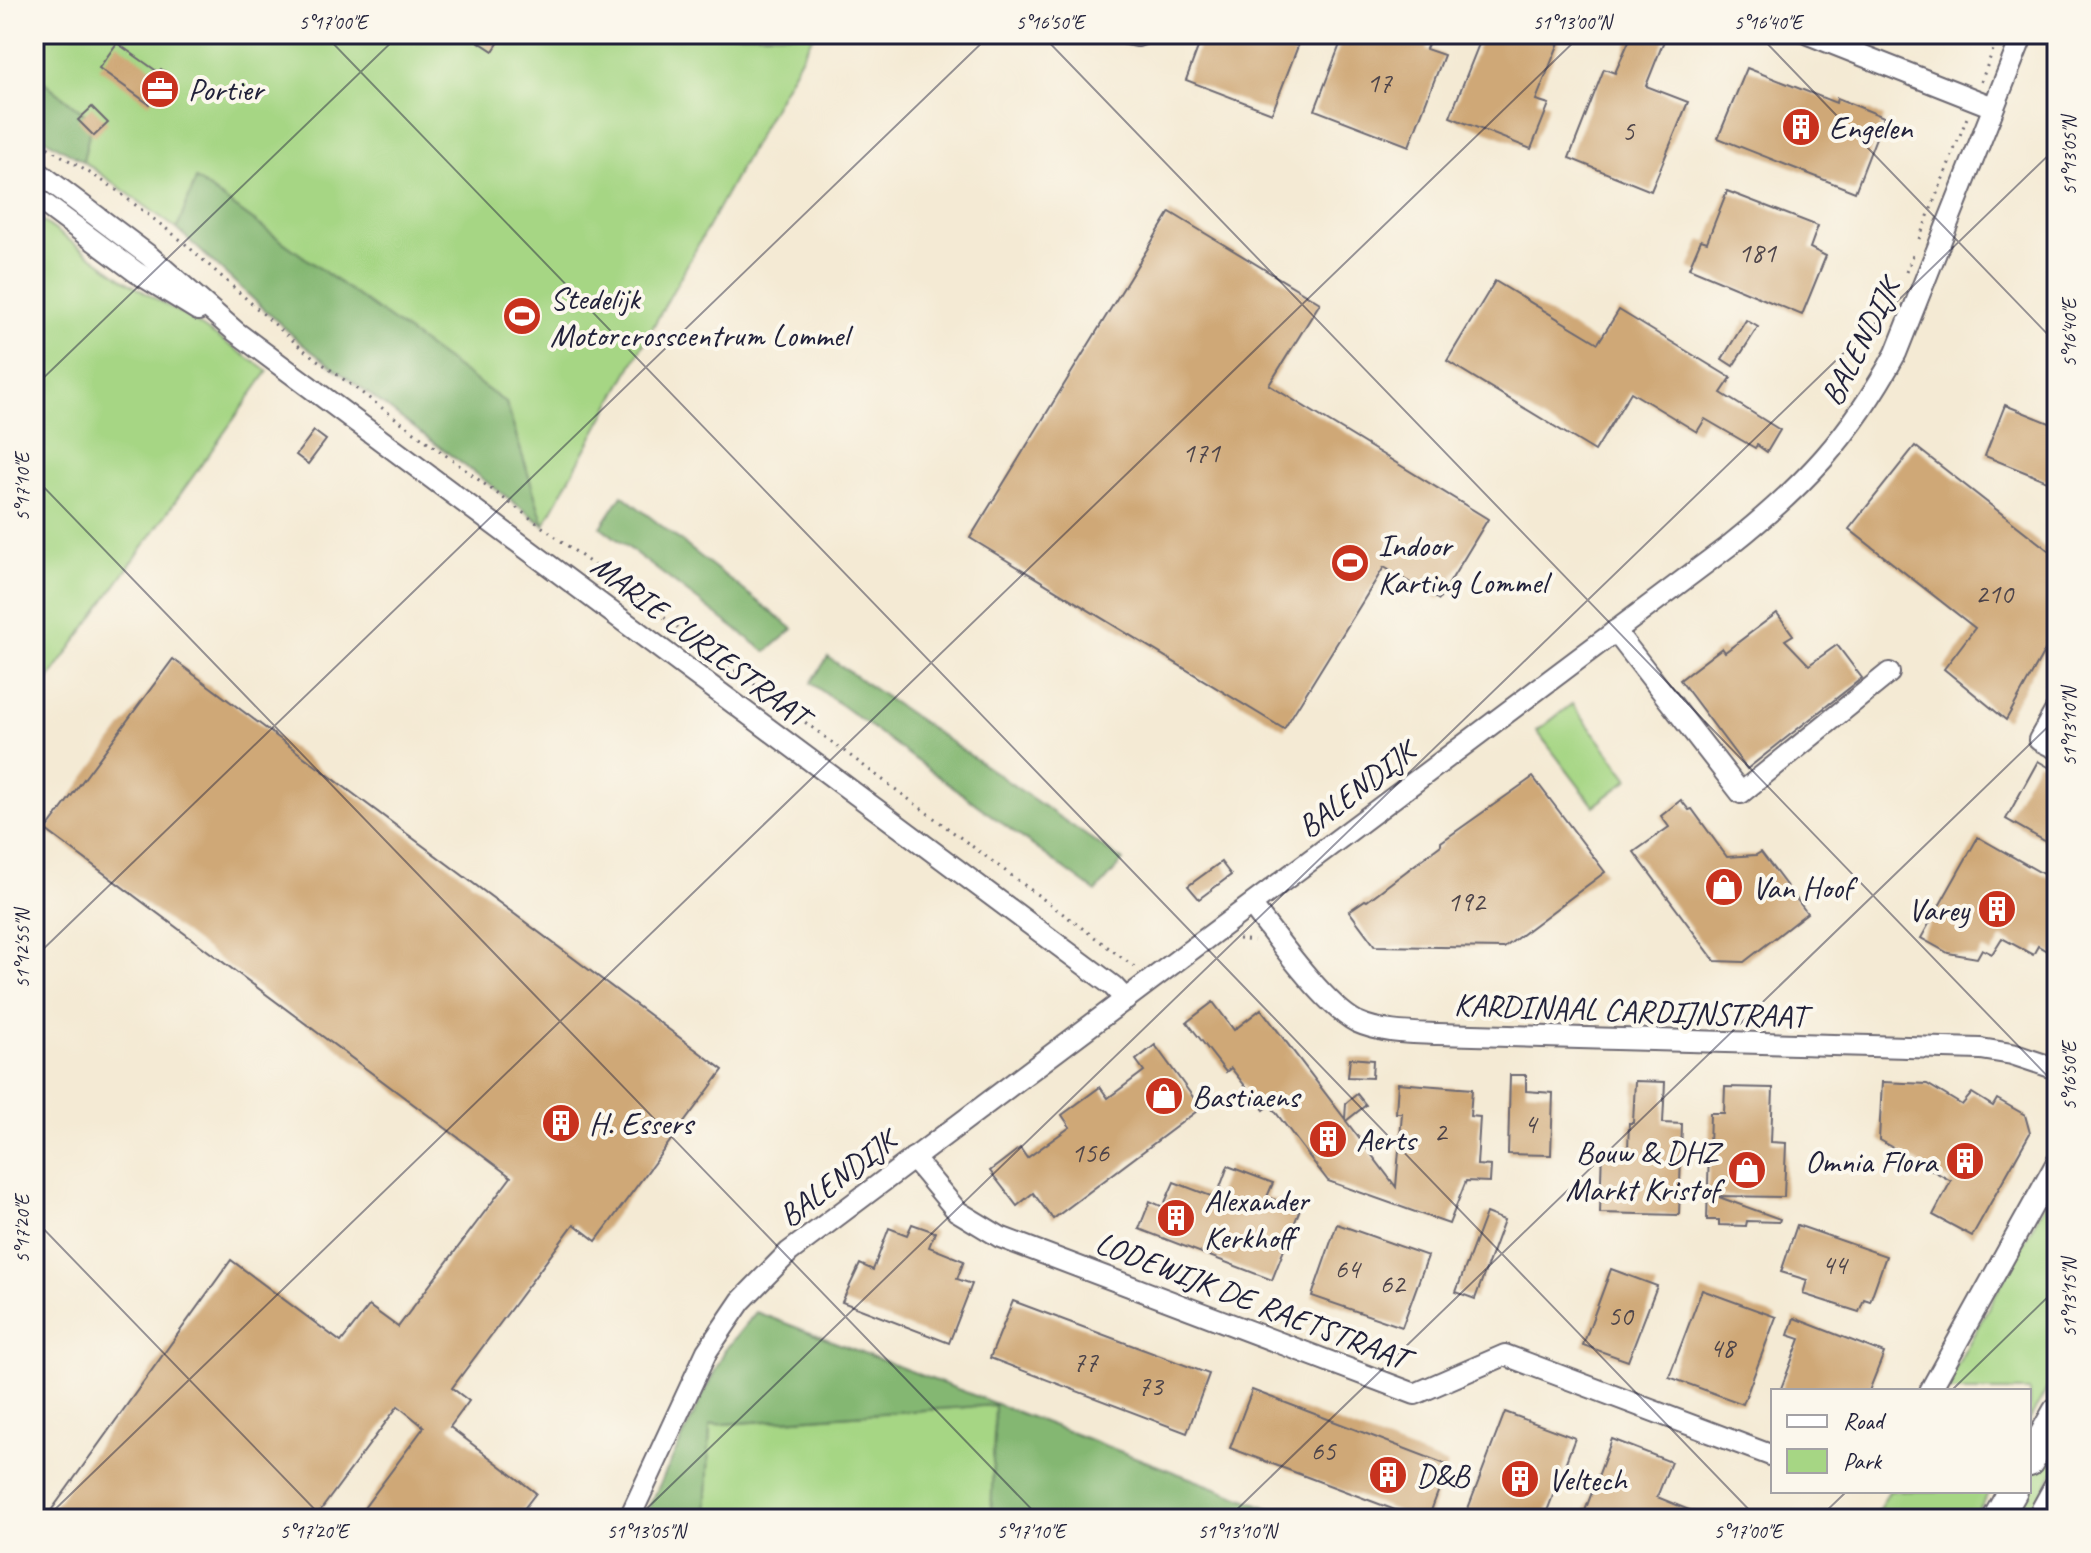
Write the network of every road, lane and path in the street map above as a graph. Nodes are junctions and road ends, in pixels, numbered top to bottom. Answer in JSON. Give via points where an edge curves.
{"nodes":[{"id":1,"x":1127,"y":34,"type":"edge"},
{"id":2,"x":1143,"y":34,"type":"edge"},
{"id":3,"x":1808,"y":34,"type":"edge"},
{"id":4,"x":1999,"y":34,"type":"edge"},
{"id":5,"x":2023,"y":34,"type":"edge"},
{"id":6,"x":1983,"y":103,"type":"junction"},
{"id":7,"x":34,"y":139,"type":"edge"},
{"id":8,"x":34,"y":169,"type":"edge"},
{"id":9,"x":34,"y":196,"type":"edge"},
{"id":10,"x":1907,"y":281,"type":"dead end"},
{"id":11,"x":236,"y":332,"type":"junction"},
{"id":12,"x":1615,"y":631,"type":"junction"},
{"id":13,"x":1889,"y":673,"type":"dead end"},
{"id":14,"x":2057,"y":708,"type":"edge"},
{"id":15,"x":2057,"y":749,"type":"edge"},
{"id":16,"x":1252,"y":906,"type":"junction"},
{"id":17,"x":1145,"y":964,"type":"dead end"},
{"id":18,"x":1126,"y":1000,"type":"junction"},
{"id":19,"x":2057,"y":1069,"type":"edge"},
{"id":20,"x":913,"y":1158,"type":"junction"},
{"id":21,"x":2057,"y":1162,"type":"edge"},
{"id":22,"x":1931,"y":1389,"type":"edge"},
{"id":23,"x":2057,"y":1412,"type":"edge"},
{"id":24,"x":1771,"y":1455,"type":"edge"},
{"id":25,"x":2031,"y":1458,"type":"edge"},
{"id":26,"x":2057,"y":1490,"type":"edge"},
{"id":27,"x":2012,"y":1493,"type":"edge"},
{"id":28,"x":629,"y":1519,"type":"edge"},
{"id":29,"x":1997,"y":1519,"type":"edge"},
{"id":30,"x":2041,"y":1519,"type":"edge"}],
"edges":[{"from":1,"to":2,"type":"street"},
{"from":3,"to":6,"type":"street"},
{"from":4,"to":6,"type":"path"},
{"from":5,"to":6,"type":"street","name":"BALENDIJK"},
{"from":6,"to":10,"type":"path","via":[[1906,269]]},
{"from":6,"to":12,"type":"street","name":"BALENDIJK","via":[[1896,353],[1843,439],[1762,520]]},
{"from":7,"to":17,"type":"path","via":[[111,186],[182,241],[300,347],[805,723],[1136,968]]},
{"from":8,"to":11,"type":"street","name":"MARIE CURIESTRAAT","via":[[148,255]]},
{"from":9,"to":11,"type":"street","name":"MARIE CURIESTRAAT","via":[[136,272]]},
{"from":11,"to":18,"type":"street","name":"MARIE CURIESTRAAT"},
{"from":12,"to":13,"type":"street","via":[[1741,793]]},
{"from":12,"to":16,"type":"street","name":"BALENDIJK"},
{"from":14,"to":15,"type":"street","via":[[2039,740]]},
{"from":16,"to":18,"type":"street","name":"BALENDIJK"},
{"from":16,"to":19,"type":"street","name":"KARDINAAL CARDIJNSTRAAT","via":[[1337,1007],[1357,1022],[1381,1029],[1981,1049]]},
{"from":18,"to":20,"type":"street","name":"BALENDIJK"},
{"from":20,"to":24,"type":"street","name":"LODEWIJK DE RAETSTRAAT","via":[[957,1211],[1000,1237],[1415,1394],[1505,1355]]},
{"from":20,"to":28,"type":"street","name":"BALENDIJK","via":[[789,1252],[741,1301],[690,1383]]},
{"from":21,"to":22,"type":"street"},
{"from":23,"to":25,"type":"highway"},
{"from":26,"to":30,"type":"highway"},
{"from":27,"to":29,"type":"highway"}]}
